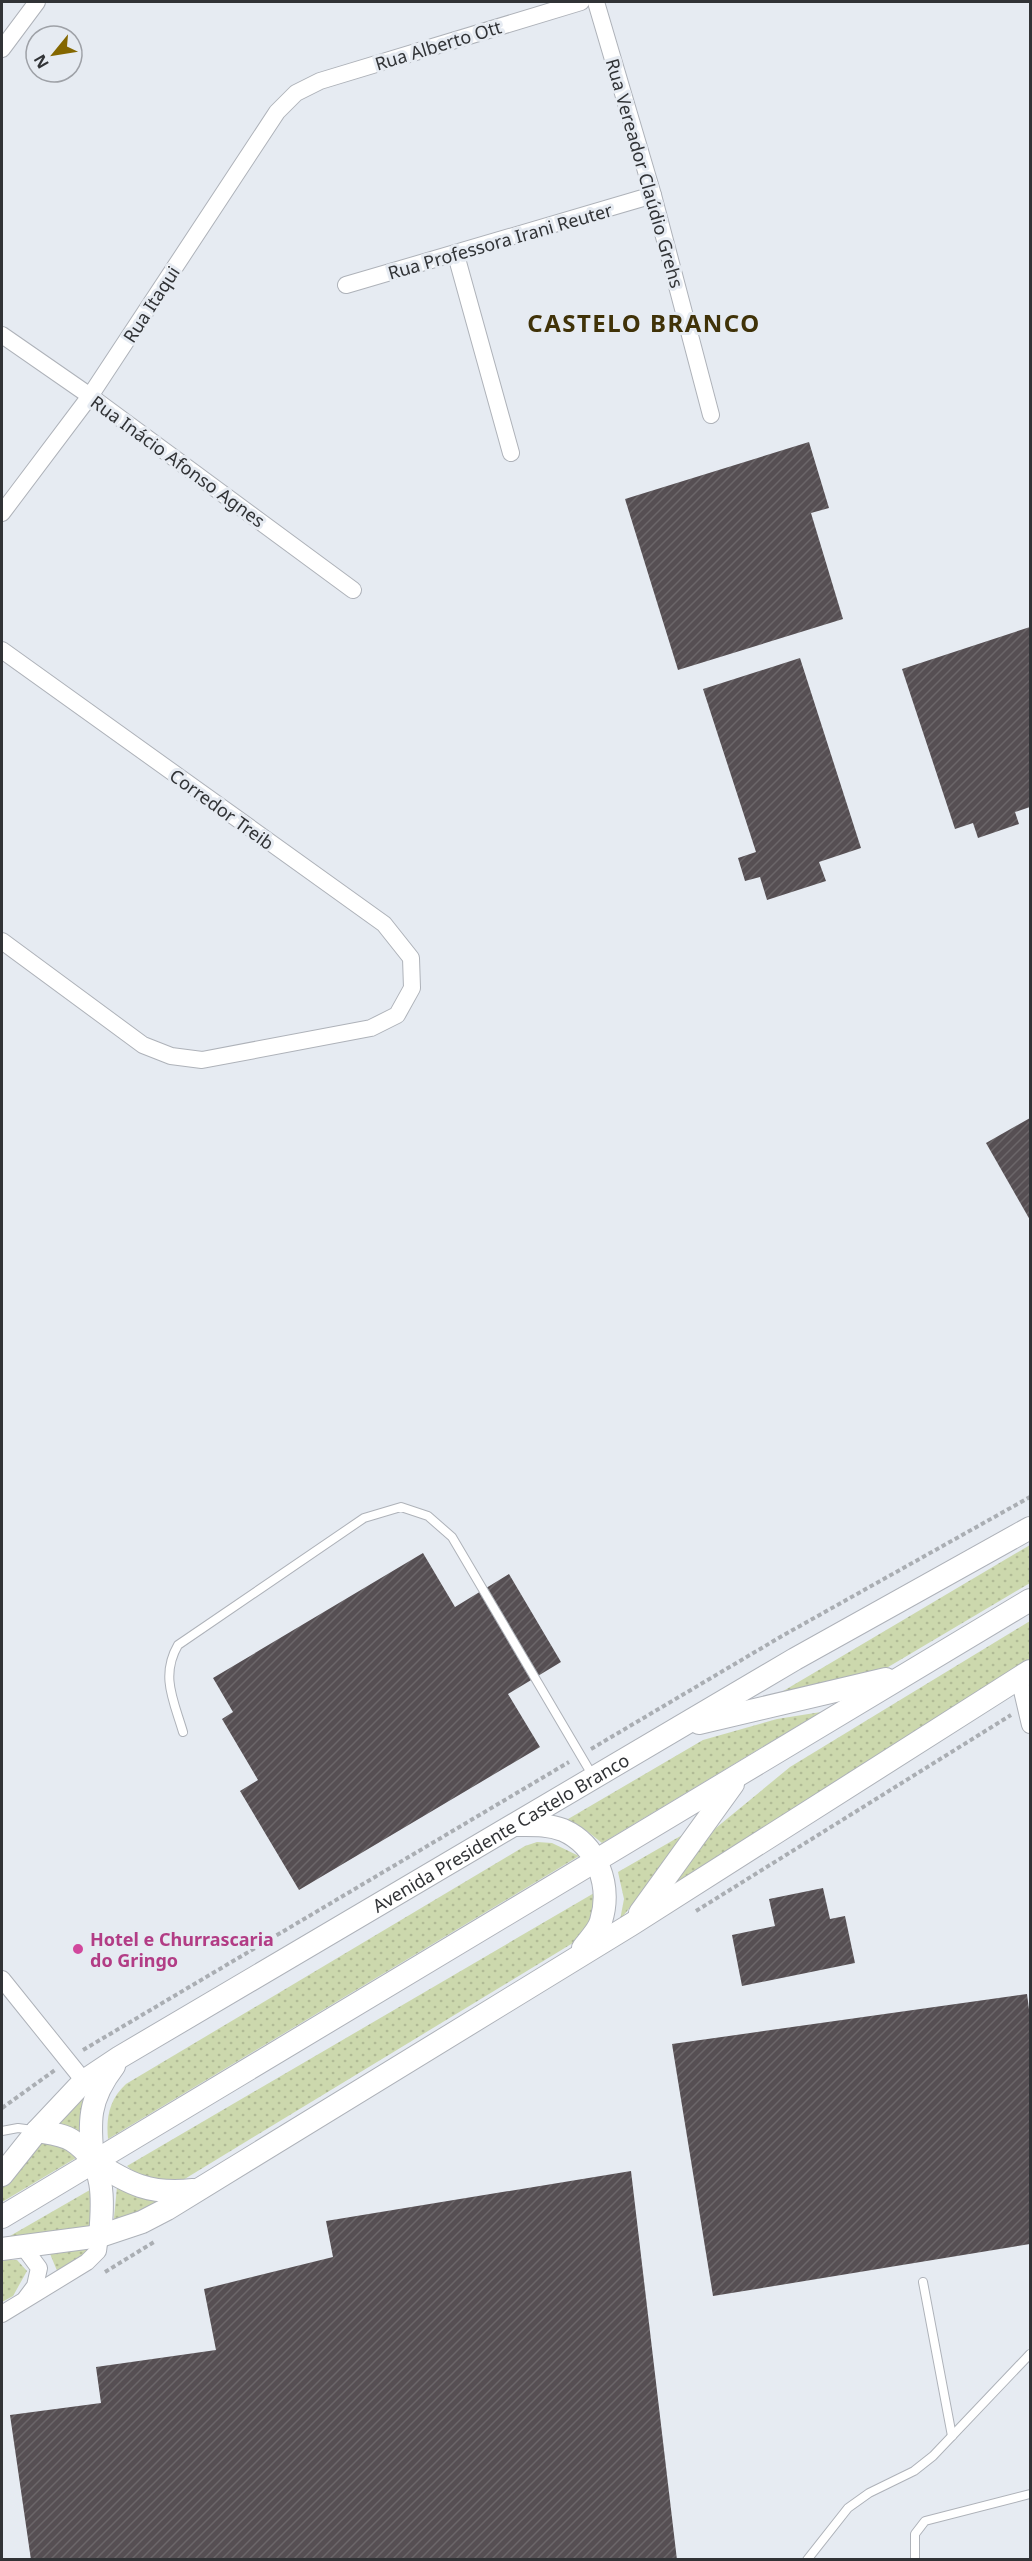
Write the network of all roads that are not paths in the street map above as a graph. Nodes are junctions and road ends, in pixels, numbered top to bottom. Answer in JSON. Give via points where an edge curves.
{"nodes":[{"id":1,"x":37,"y":2,"type":"edge"},
{"id":2,"x":581,"y":2,"type":"edge"},
{"id":3,"x":596,"y":2,"type":"edge"},
{"id":4,"x":2,"y":49,"type":"edge"},
{"id":5,"x":296,"y":93,"type":"joint"},
{"id":6,"x":653,"y":195,"type":"junction"},
{"id":7,"x":456,"y":255,"type":"junction"},
{"id":8,"x":346,"y":285,"type":"dead end"},
{"id":9,"x":2,"y":335,"type":"edge"},
{"id":10,"x":90,"y":396,"type":"junction"},
{"id":11,"x":711,"y":415,"type":"dead end"},
{"id":12,"x":511,"y":453,"type":"dead end"},
{"id":13,"x":2,"y":513,"type":"edge"},
{"id":14,"x":353,"y":590,"type":"dead end"},
{"id":15,"x":2,"y":650,"type":"edge"},
{"id":16,"x":2,"y":941,"type":"edge"},
{"id":17,"x":1030,"y":1528,"type":"edge"},
{"id":18,"x":1030,"y":1600,"type":"edge"},
{"id":19,"x":905,"y":1675,"type":"junction"},
{"id":20,"x":1025,"y":1675,"type":"edge"},
{"id":21,"x":1030,"y":1725,"type":"edge"},
{"id":22,"x":677,"y":1728,"type":"junction"},
{"id":23,"x":183,"y":1732,"type":"dead end"},
{"id":24,"x":738,"y":1777,"type":"junction"},
{"id":25,"x":594,"y":1778,"type":"junction"},
{"id":26,"x":516,"y":1825,"type":"junction"},
{"id":27,"x":597,"y":1860,"type":"junction"},
{"id":28,"x":632,"y":1924,"type":"junction"},
{"id":29,"x":577,"y":1957,"type":"junction"},
{"id":30,"x":2,"y":1979,"type":"edge"},
{"id":31,"x":120,"y":2057,"type":"junction"},
{"id":32,"x":84,"y":2081,"type":"junction"},
{"id":33,"x":2,"y":2131,"type":"edge"},
{"id":34,"x":37,"y":2131,"type":"junction"},
{"id":35,"x":93,"y":2161,"type":"junction"},
{"id":36,"x":2,"y":2175,"type":"edge"},
{"id":37,"x":194,"y":2190,"type":"junction"},
{"id":38,"x":2,"y":2217,"type":"edge"},
{"id":39,"x":100,"y":2236,"type":"junction"},
{"id":40,"x":12,"y":2247,"type":"edge"},
{"id":41,"x":923,"y":2282,"type":"dead end"},
{"id":42,"x":23,"y":2303,"type":"junction"},
{"id":43,"x":2,"y":2314,"type":"edge"},
{"id":44,"x":1030,"y":2354,"type":"edge"},
{"id":45,"x":952,"y":2436,"type":"junction"},
{"id":46,"x":1030,"y":2494,"type":"edge"},
{"id":47,"x":807,"y":2559,"type":"edge"},
{"id":48,"x":915,"y":2559,"type":"edge"}],
"edges":[{"from":1,"to":4,"type":"street"},
{"from":2,"to":5,"type":"street","name":"Rua Alberto Ott","via":[[320,81]]},
{"from":3,"to":6,"type":"street","name":"Rua Vereador Claúdio Grehs"},
{"from":5,"to":10,"type":"street","name":"Rua Itaqui","via":[[277,112]]},
{"from":6,"to":7,"type":"street","name":"Rua Professora Irani Reuter"},
{"from":6,"to":11,"type":"street","name":"Rua Vereador Claúdio Grehs"},
{"from":7,"to":8,"type":"street","name":"Rua Professora Irani Reuter"},
{"from":7,"to":12,"type":"street"},
{"from":9,"to":10,"type":"street","name":"Rua Inácio Afonso Agnes"},
{"from":10,"to":13,"type":"street","name":"Rua Itaqui"},
{"from":10,"to":14,"type":"street","name":"Rua Inácio Afonso Agnes"},
{"from":15,"to":16,"type":"street","name":"Corredor Treib","via":[[384,924],[411,958],[412,988],[397,1015],[371,1028],[202,1060],[171,1056],[143,1044]]},
{"from":17,"to":22,"type":"main road","name":"Avenida Presidente Castelo Branco"},
{"from":18,"to":19,"type":"main road"},
{"from":19,"to":22,"type":"main road"},
{"from":19,"to":24,"type":"main road"},
{"from":20,"to":21,"type":"street"},
{"from":20,"to":28,"type":"main road"},
{"from":22,"to":25,"type":"main road","name":"Avenida Presidente Castelo Branco"},
{"from":23,"to":25,"type":"lane","via":[[167,1681],[169,1660],[178,1645],[364,1518],[401,1506],[428,1516],[452,1537]]},
{"from":24,"to":27,"type":"main road"},
{"from":24,"to":28,"type":"main road"},
{"from":25,"to":26,"type":"main road","name":"Avenida Presidente Castelo Branco"},
{"from":26,"to":27,"type":"main road","via":[[545,1825],[562,1830],[581,1841]]},
{"from":26,"to":31,"type":"main road","name":"Avenida Presidente Castelo Branco"},
{"from":27,"to":29,"type":"main road","via":[[604,1884],[601,1922]]},
{"from":27,"to":35,"type":"main road"},
{"from":28,"to":29,"type":"main road"},
{"from":29,"to":37,"type":"main road"},
{"from":30,"to":32,"type":"street"},
{"from":31,"to":32,"type":"main road","name":"Avenida Presidente Castelo Branco"},
{"from":31,"to":35,"type":"main road","via":[[101,2082],[92,2103]]},
{"from":32,"to":34,"type":"main road","name":"Avenida Presidente Castelo Branco"},
{"from":33,"to":34,"type":"lane"},
{"from":34,"to":35,"type":"main road","via":[[74,2141]]},
{"from":34,"to":36,"type":"main road","name":"Avenida Presidente Castelo Branco"},
{"from":35,"to":37,"type":"main road","via":[[120,2179],[143,2188],[171,2193]]},
{"from":35,"to":38,"type":"main road"},
{"from":35,"to":39,"type":"main road","via":[[102,2186]]},
{"from":37,"to":39,"type":"main road","via":[[142,2222]]},
{"from":39,"to":40,"type":"main road"},
{"from":39,"to":42,"type":"street","via":[[94,2256]]},
{"from":40,"to":42,"type":"street","via":[[35,2260],[39,2273]]},
{"from":41,"to":45,"type":"lane"},
{"from":42,"to":43,"type":"street"},
{"from":44,"to":45,"type":"lane"},
{"from":45,"to":47,"type":"lane","via":[[914,2471],[848,2508]]},
{"from":46,"to":48,"type":"lane","via":[[925,2521],[915,2534]]}]}
